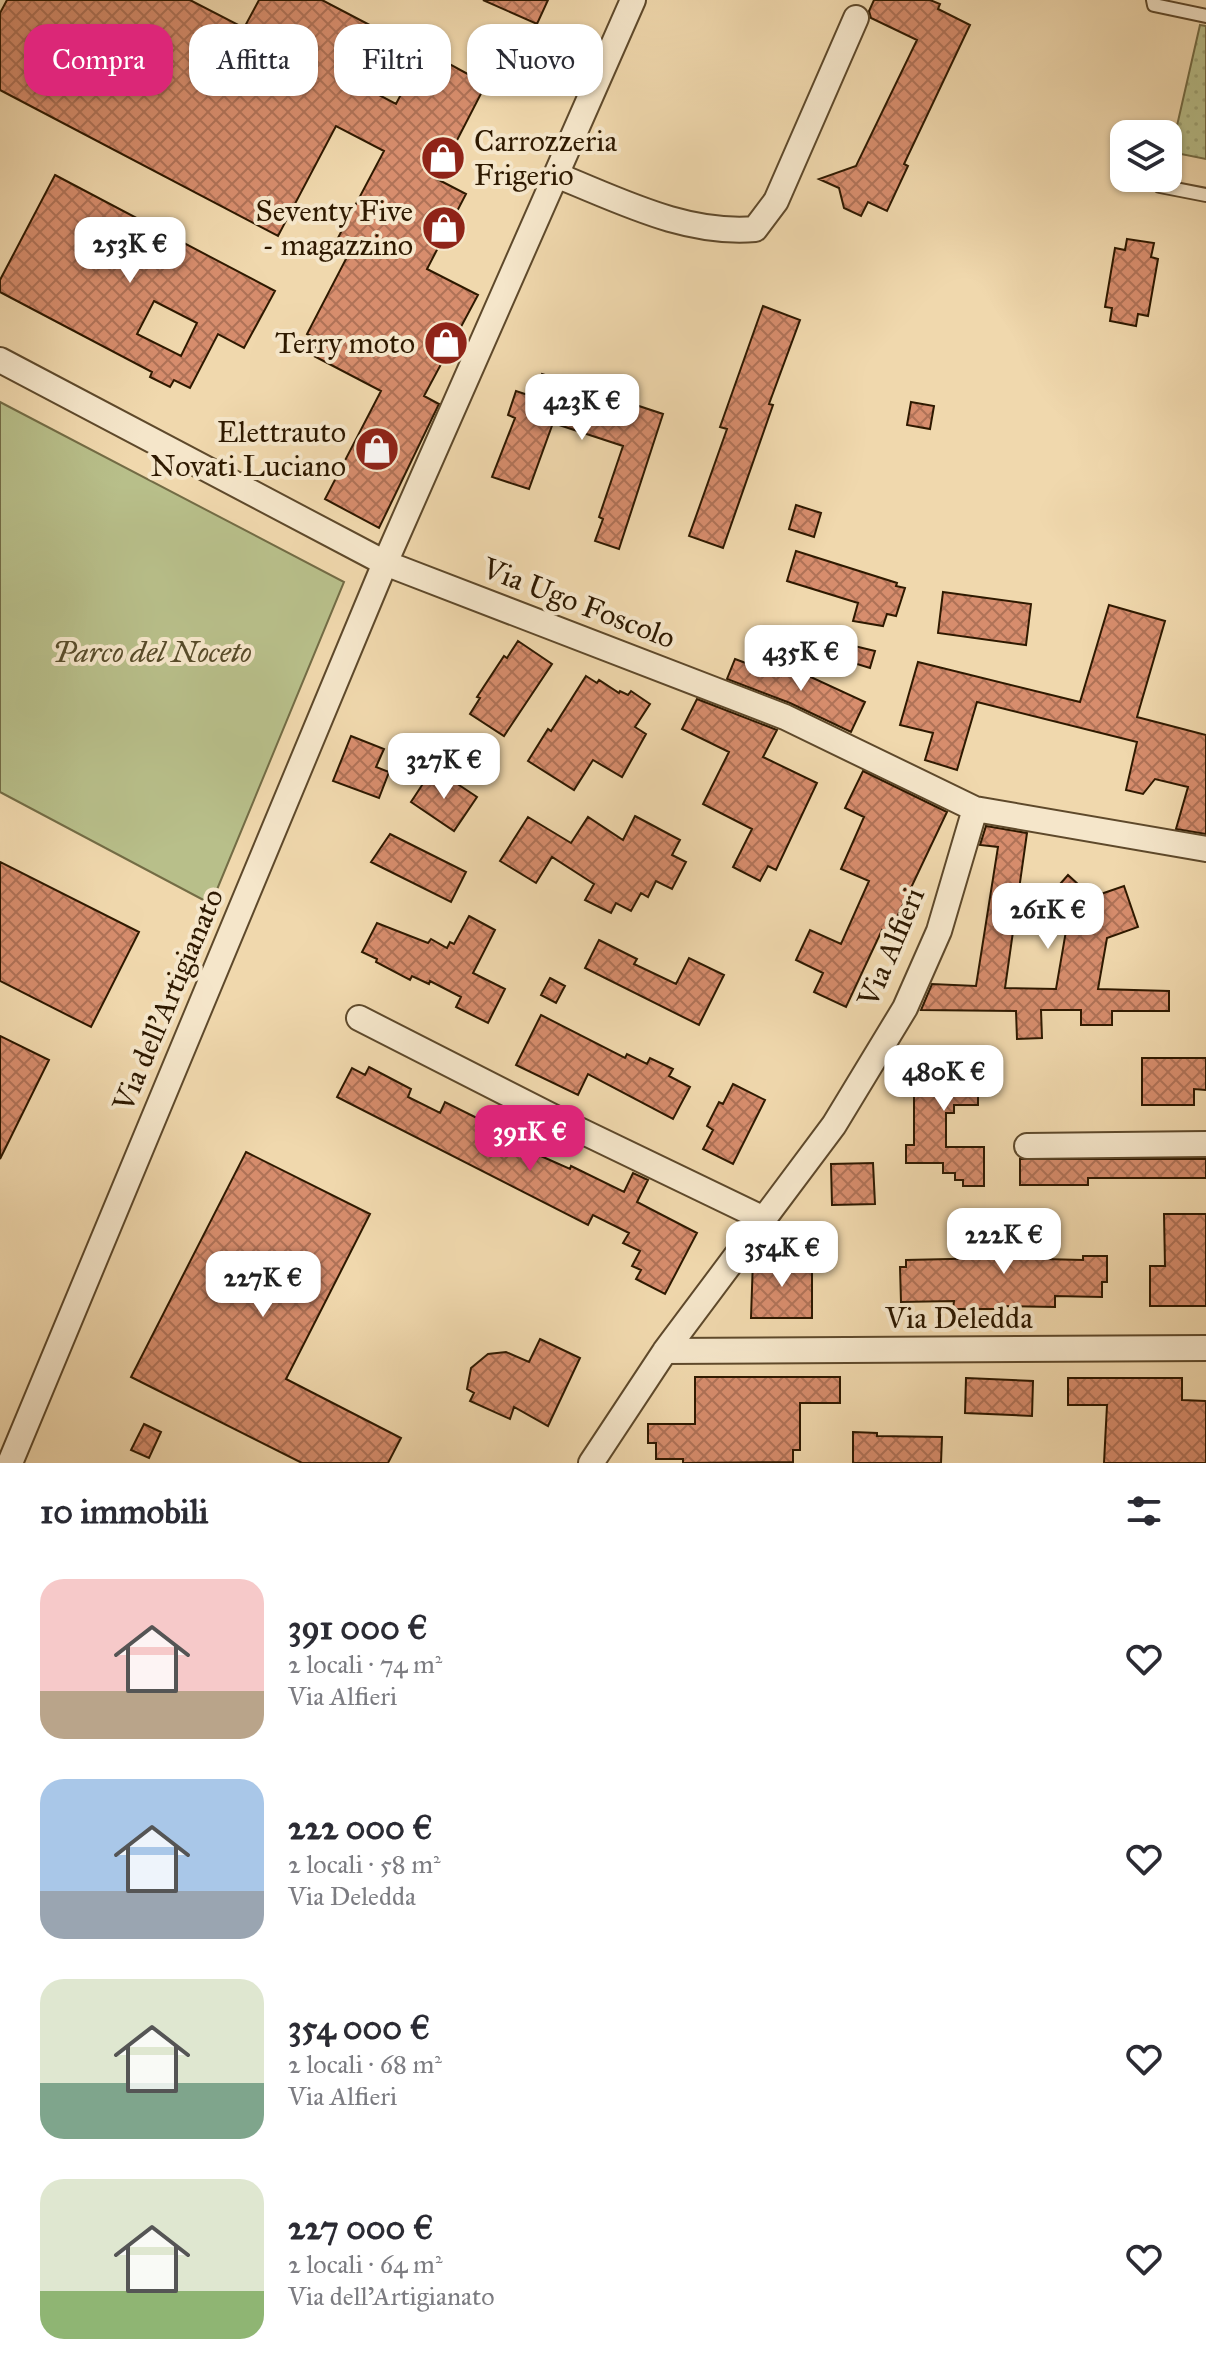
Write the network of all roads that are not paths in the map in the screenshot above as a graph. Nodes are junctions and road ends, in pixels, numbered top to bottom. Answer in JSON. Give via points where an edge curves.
{"nodes":[{"id":1,"x":633,"y":0,"type":"edge"},
{"id":2,"x":1153,"y":0,"type":"edge"},
{"id":3,"x":1206,"y":16,"type":"edge"},
{"id":4,"x":856,"y":18,"type":"dead end"},
{"id":5,"x":556,"y":175,"type":"junction"},
{"id":6,"x":1182,"y":190,"type":"edge"},
{"id":7,"x":1206,"y":195,"type":"edge"},
{"id":8,"x":0,"y":360,"type":"edge"},
{"id":9,"x":385,"y":563,"type":"junction"},
{"id":10,"x":975,"y":809,"type":"junction"},
{"id":11,"x":1206,"y":849,"type":"edge"},
{"id":12,"x":359,"y":1018,"type":"dead end"},
{"id":13,"x":1206,"y":1144,"type":"edge"},
{"id":14,"x":1027,"y":1146,"type":"dead end"},
{"id":15,"x":764,"y":1219,"type":"junction"},
{"id":16,"x":1206,"y":1348,"type":"edge"},
{"id":17,"x":665,"y":1351,"type":"junction"},
{"id":18,"x":10,"y":1463,"type":"edge"},
{"id":19,"x":591,"y":1463,"type":"edge"}],
"edges":[{"from":1,"to":5,"type":"street","name":"Via dell'Artigianato"},
{"from":2,"to":3,"type":"lane","via":[[1154,5]]},
{"from":4,"to":5,"type":"street","via":[[776,201],[755,229],[685,224]]},
{"from":5,"to":9,"type":"street","name":"Via dell'Artigianato"},
{"from":6,"to":7,"type":"lane"},
{"from":8,"to":9,"type":"street","name":"Via Ugo Foscolo"},
{"from":9,"to":10,"type":"street","name":"Via Ugo Foscolo","via":[[777,714]]},
{"from":9,"to":18,"type":"street","name":"Via dell'Artigianato"},
{"from":10,"to":11,"type":"street","name":"Via Ugo Foscolo"},
{"from":10,"to":15,"type":"street","name":"Via Alfieri","via":[[939,931],[905,1008],[834,1125]]},
{"from":12,"to":15,"type":"street"},
{"from":13,"to":14,"type":"street"},
{"from":15,"to":17,"type":"street","name":"Via Alfieri"},
{"from":16,"to":17,"type":"street","name":"Via Deledda"},
{"from":17,"to":19,"type":"street","name":"Via Alfieri"}]}
